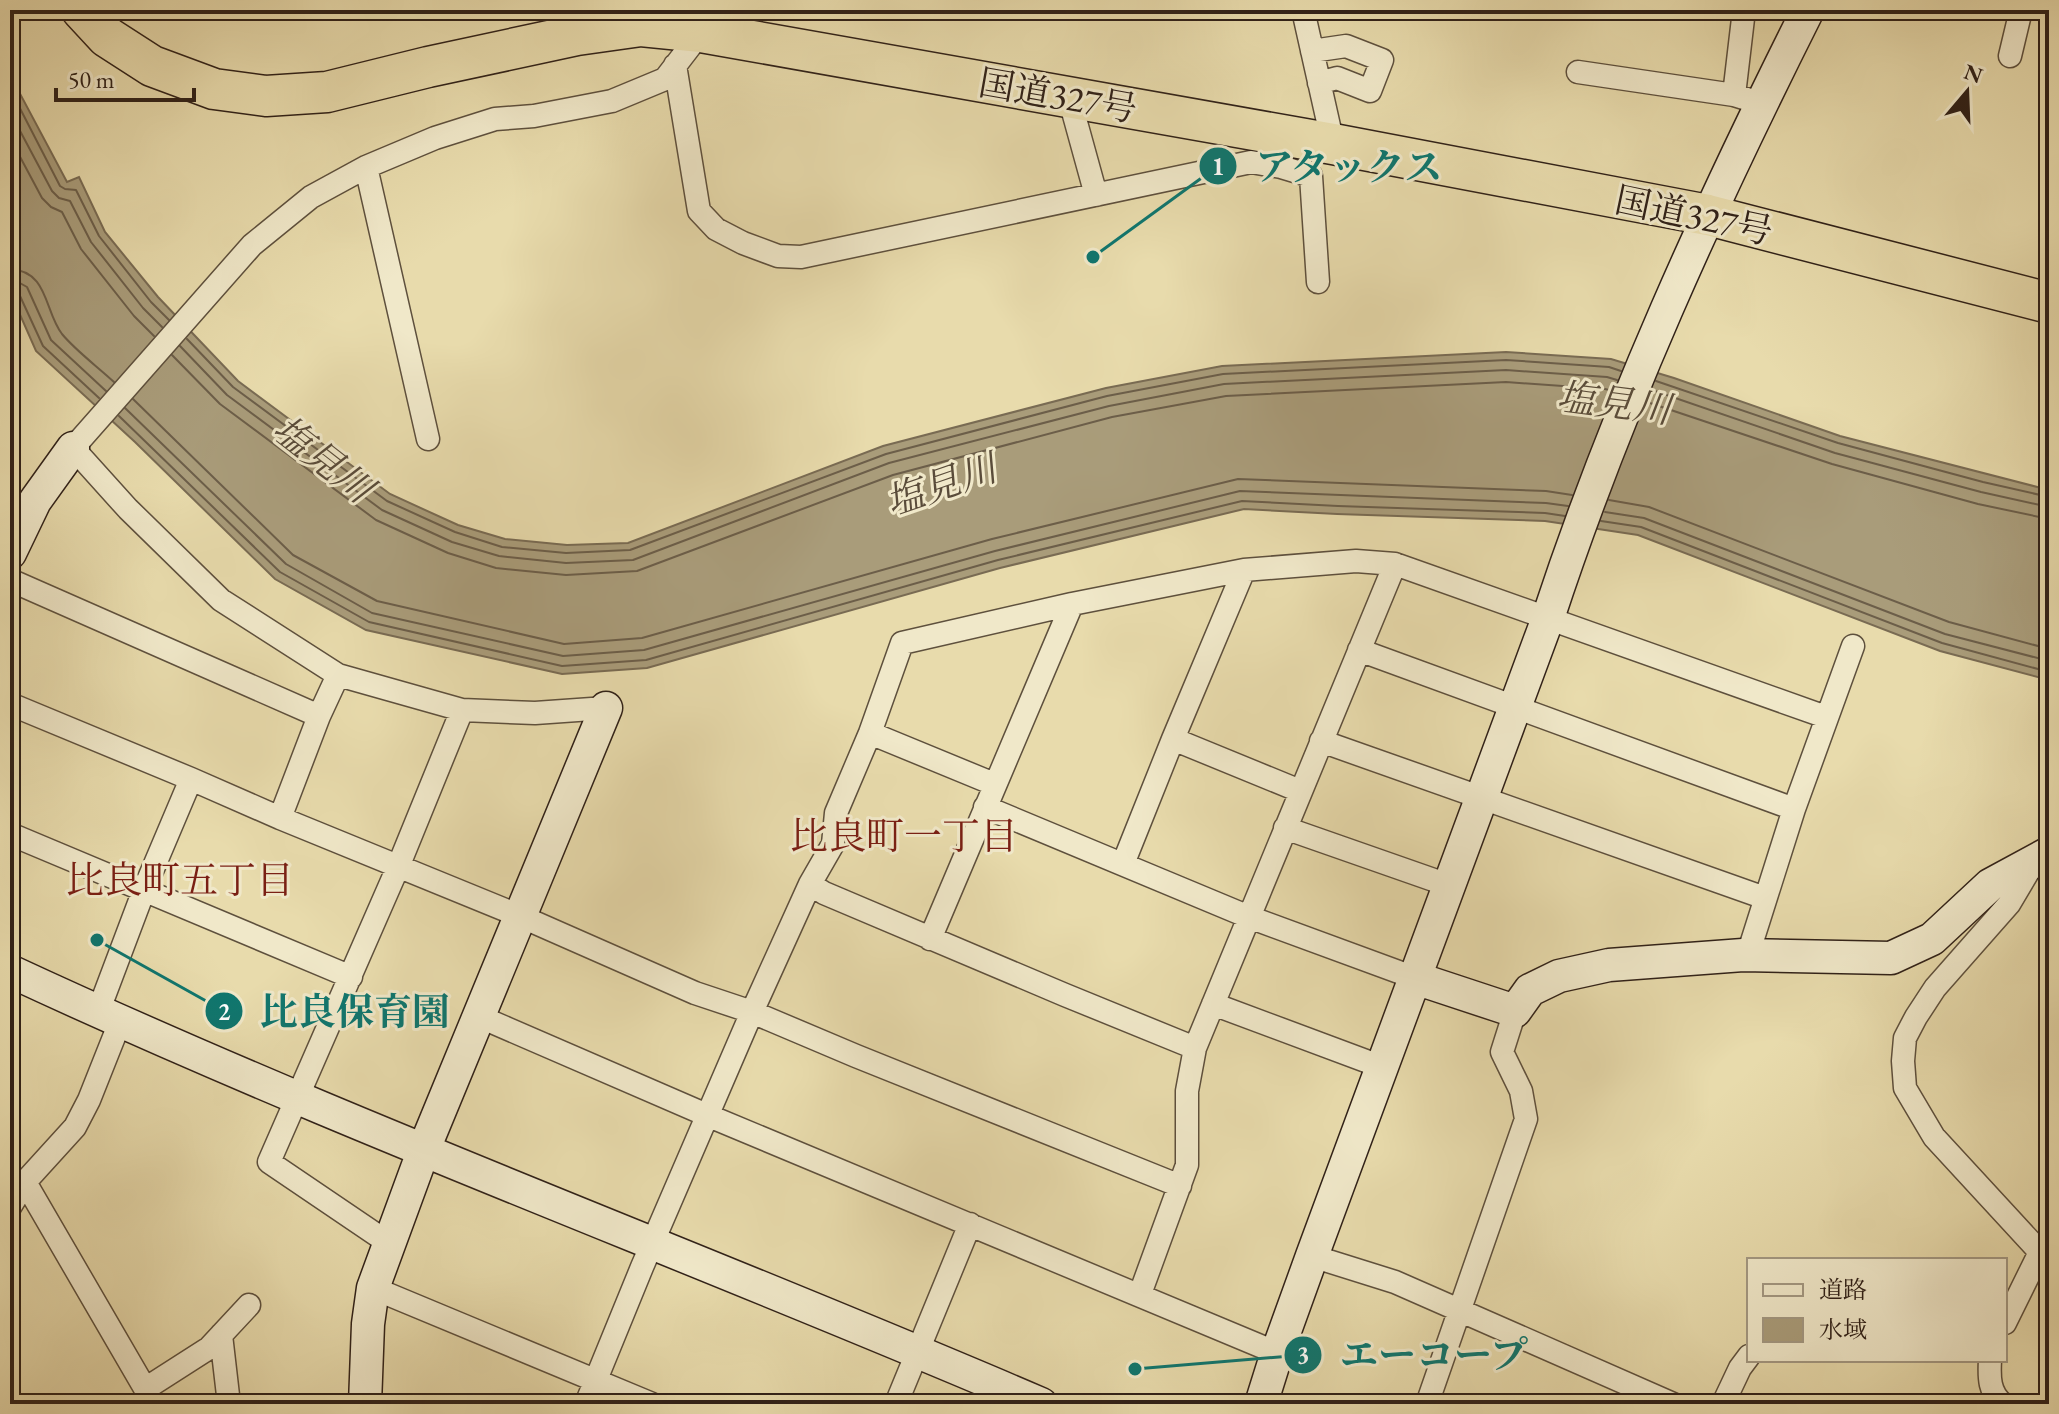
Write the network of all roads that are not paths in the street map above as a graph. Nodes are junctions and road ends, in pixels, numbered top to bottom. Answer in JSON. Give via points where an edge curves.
{"nodes":[{"id":1,"x":82,"y":10,"type":"edge"},
{"id":2,"x":1303,"y":10,"type":"edge"},
{"id":3,"x":1744,"y":10,"type":"edge"},
{"id":4,"x":1808,"y":10,"type":"edge"},
{"id":5,"x":2021,"y":10,"type":"edge"},
{"id":6,"x":710,"y":21,"type":"edge"},
{"id":7,"x":1312,"y":51,"type":"junction"},
{"id":8,"x":2010,"y":56,"type":"dead end"},
{"id":9,"x":675,"y":65,"type":"junction"},
{"id":10,"x":1578,"y":72,"type":"dead end"},
{"id":11,"x":1319,"y":83,"type":"junction"},
{"id":12,"x":1069,"y":97,"type":"junction"},
{"id":13,"x":1748,"y":100,"type":"junction"},
{"id":14,"x":1333,"y":144,"type":"junction"},
{"id":15,"x":366,"y":167,"type":"junction"},
{"id":16,"x":1096,"y":195,"type":"junction"},
{"id":17,"x":1708,"y":215,"type":"junction"},
{"id":18,"x":1318,"y":282,"type":"dead end"},
{"id":19,"x":2049,"y":303,"type":"edge"},
{"id":20,"x":428,"y":439,"type":"dead end"},
{"id":21,"x":73,"y":448,"type":"junction"},
{"id":22,"x":10,"y":553,"type":"edge"},
{"id":23,"x":1395,"y":564,"type":"junction"},
{"id":24,"x":1244,"y":570,"type":"junction"},
{"id":25,"x":10,"y":580,"type":"edge"},
{"id":26,"x":1072,"y":604,"type":"junction"},
{"id":27,"x":1548,"y":618,"type":"junction"},
{"id":28,"x":1853,"y":646,"type":"dead end"},
{"id":29,"x":1359,"y":650,"type":"junction"},
{"id":30,"x":338,"y":675,"type":"junction"},
{"id":31,"x":10,"y":704,"type":"edge"},
{"id":32,"x":1514,"y":707,"type":"junction"},
{"id":33,"x":606,"y":708,"type":"joint"},
{"id":34,"x":462,"y":710,"type":"junction"},
{"id":35,"x":319,"y":716,"type":"junction"},
{"id":36,"x":1826,"y":717,"type":"junction"},
{"id":37,"x":870,"y":733,"type":"junction"},
{"id":38,"x":1173,"y":739,"type":"junction"},
{"id":39,"x":1321,"y":741,"type":"junction"},
{"id":40,"x":191,"y":779,"type":"junction"},
{"id":41,"x":994,"y":784,"type":"junction"},
{"id":42,"x":1300,"y":791,"type":"junction"},
{"id":43,"x":1481,"y":797,"type":"junction"},
{"id":44,"x":985,"y":807,"type":"junction"},
{"id":45,"x":1794,"y":809,"type":"junction"},
{"id":46,"x":280,"y":818,"type":"junction"},
{"id":47,"x":1285,"y":828,"type":"junction"},
{"id":48,"x":10,"y":834,"type":"edge"},
{"id":49,"x":2042,"y":857,"type":"edge"},
{"id":50,"x":1123,"y":864,"type":"junction"},
{"id":51,"x":398,"y":867,"type":"junction"},
{"id":52,"x":810,"y":884,"type":"junction"},
{"id":53,"x":1448,"y":885,"type":"junction"},
{"id":54,"x":144,"y":890,"type":"junction"},
{"id":55,"x":1765,"y":898,"type":"junction"},
{"id":56,"x":520,"y":916,"type":"junction"},
{"id":57,"x":1249,"y":917,"type":"junction"},
{"id":58,"x":930,"y":939,"type":"junction"},
{"id":59,"x":1751,"y":955,"type":"junction"},
{"id":60,"x":10,"y":971,"type":"edge"},
{"id":61,"x":351,"y":977,"type":"junction"},
{"id":62,"x":1415,"y":978,"type":"junction"},
{"id":63,"x":1213,"y":1004,"type":"junction"},
{"id":64,"x":1515,"y":1011,"type":"junction"},
{"id":65,"x":752,"y":1012,"type":"junction"},
{"id":66,"x":478,"y":1016,"type":"junction"},
{"id":67,"x":109,"y":1017,"type":"junction"},
{"id":68,"x":1195,"y":1048,"type":"junction"},
{"id":69,"x":1382,"y":1067,"type":"junction"},
{"id":70,"x":297,"y":1097,"type":"junction"},
{"id":71,"x":709,"y":1116,"type":"junction"},
{"id":72,"x":424,"y":1149,"type":"junction"},
{"id":73,"x":25,"y":1182,"type":"junction"},
{"id":74,"x":1180,"y":1186,"type":"junction"},
{"id":75,"x":10,"y":1207,"type":"edge"},
{"id":76,"x":970,"y":1224,"type":"junction"},
{"id":77,"x":390,"y":1244,"type":"junction"},
{"id":78,"x":653,"y":1245,"type":"junction"},
{"id":79,"x":1312,"y":1256,"type":"junction"},
{"id":80,"x":373,"y":1288,"type":"junction"},
{"id":81,"x":1140,"y":1294,"type":"junction"},
{"id":82,"x":249,"y":1305,"type":"dead end"},
{"id":83,"x":1459,"y":1309,"type":"junction"},
{"id":84,"x":2007,"y":1319,"type":"edge"},
{"id":85,"x":221,"y":1335,"type":"junction"},
{"id":86,"x":917,"y":1351,"type":"junction"},
{"id":87,"x":1277,"y":1353,"type":"junction"},
{"id":88,"x":1747,"y":1359,"type":"edge"},
{"id":89,"x":1990,"y":1362,"type":"edge"},
{"id":90,"x":595,"y":1381,"type":"junction"},
{"id":91,"x":150,"y":1396,"type":"edge"},
{"id":92,"x":229,"y":1404,"type":"edge"},
{"id":93,"x":365,"y":1404,"type":"edge"},
{"id":94,"x":586,"y":1404,"type":"edge"},
{"id":95,"x":652,"y":1404,"type":"edge"},
{"id":96,"x":896,"y":1404,"type":"edge"},
{"id":97,"x":1041,"y":1404,"type":"edge"},
{"id":98,"x":1261,"y":1404,"type":"edge"},
{"id":99,"x":1427,"y":1404,"type":"edge"},
{"id":100,"x":1673,"y":1404,"type":"edge"},
{"id":101,"x":1723,"y":1404,"type":"edge"},
{"id":102,"x":2003,"y":1404,"type":"edge"}],
"edges":[{"from":1,"to":6,"type":"highway","name":"国道327号","via":[[107,37],[152,66],[214,89],[266,96],[327,92],[577,35]]},
{"from":2,"to":7,"type":"street"},
{"from":3,"to":13,"type":"street"},
{"from":4,"to":13,"type":"street"},
{"from":5,"to":8,"type":"street"},
{"from":6,"to":9,"type":"street"},
{"from":6,"to":12,"type":"highway","name":"国道327号"},
{"from":7,"to":11,"type":"street"},
{"from":7,"to":11,"type":"street","via":[[1346,46],[1382,60],[1370,91],[1337,78]]},
{"from":9,"to":15,"type":"street","via":[[665,79],[612,101],[495,119]]},
{"from":9,"to":16,"type":"street","via":[[699,211],[716,229],[778,256],[801,257]]},
{"from":10,"to":13,"type":"street"},
{"from":11,"to":14,"type":"street"},
{"from":12,"to":14,"type":"highway","name":"国道327号"},
{"from":12,"to":16,"type":"street"},
{"from":13,"to":17,"type":"street"},
{"from":14,"to":17,"type":"highway","name":"国道327号"},
{"from":15,"to":20,"type":"street"},
{"from":15,"to":21,"type":"street","via":[[311,197],[252,245]]},
{"from":16,"to":18,"type":"street","via":[[1251,162],[1311,176]]},
{"from":17,"to":19,"type":"highway","name":"国道327号"},
{"from":17,"to":27,"type":"street","via":[[1648,349]]},
{"from":21,"to":22,"type":"street","via":[[35,501]]},
{"from":21,"to":30,"type":"street","via":[[221,600]]},
{"from":23,"to":24,"type":"street","via":[[1356,561]]},
{"from":23,"to":27,"type":"street"},
{"from":23,"to":29,"type":"street"},
{"from":24,"to":26,"type":"street"},
{"from":24,"to":38,"type":"street"},
{"from":25,"to":35,"type":"street"},
{"from":26,"to":37,"type":"street","via":[[902,643]]},
{"from":26,"to":41,"type":"street"},
{"from":27,"to":32,"type":"street"},
{"from":27,"to":36,"type":"street"},
{"from":28,"to":36,"type":"street"},
{"from":29,"to":32,"type":"street"},
{"from":29,"to":39,"type":"street"},
{"from":30,"to":34,"type":"street"},
{"from":30,"to":35,"type":"street"},
{"from":31,"to":40,"type":"street"},
{"from":32,"to":43,"type":"street"},
{"from":32,"to":45,"type":"street"},
{"from":33,"to":34,"type":"street","via":[[535,713]]},
{"from":33,"to":56,"type":"street"},
{"from":34,"to":51,"type":"street"},
{"from":35,"to":46,"type":"street"},
{"from":36,"to":45,"type":"street"},
{"from":37,"to":41,"type":"street"},
{"from":37,"to":52,"type":"street","via":[[836,813],[833,844]]},
{"from":38,"to":42,"type":"street"},
{"from":38,"to":50,"type":"street"},
{"from":39,"to":42,"type":"street"},
{"from":39,"to":43,"type":"street"},
{"from":40,"to":46,"type":"street"},
{"from":40,"to":54,"type":"street"},
{"from":41,"to":44,"type":"street"},
{"from":42,"to":47,"type":"street"},
{"from":43,"to":53,"type":"street"},
{"from":43,"to":55,"type":"street"},
{"from":44,"to":50,"type":"street"},
{"from":44,"to":58,"type":"street"},
{"from":45,"to":55,"type":"street"},
{"from":46,"to":51,"type":"street"},
{"from":47,"to":53,"type":"street"},
{"from":47,"to":57,"type":"street"},
{"from":48,"to":54,"type":"street"},
{"from":49,"to":59,"type":"street","via":[[1990,885],[1932,939],[1891,958]]},
{"from":49,"to":84,"type":"street","via":[[2009,904],[1935,988],[1905,1038],[1903,1061],[1905,1088],[1934,1137],[2040,1252]]},
{"from":50,"to":57,"type":"street"},
{"from":51,"to":56,"type":"street"},
{"from":51,"to":61,"type":"street"},
{"from":52,"to":58,"type":"street"},
{"from":52,"to":65,"type":"street"},
{"from":53,"to":62,"type":"street"},
{"from":54,"to":61,"type":"street"},
{"from":54,"to":67,"type":"street"},
{"from":55,"to":59,"type":"street"},
{"from":56,"to":65,"type":"street","via":[[695,993]]},
{"from":56,"to":66,"type":"street"},
{"from":57,"to":62,"type":"street"},
{"from":57,"to":63,"type":"street"},
{"from":58,"to":68,"type":"street"},
{"from":59,"to":64,"type":"street","via":[[1609,965],[1559,976],[1530,990]]},
{"from":60,"to":67,"type":"street"},
{"from":61,"to":70,"type":"street"},
{"from":62,"to":64,"type":"street"},
{"from":62,"to":69,"type":"street"},
{"from":63,"to":68,"type":"street"},
{"from":63,"to":69,"type":"street"},
{"from":64,"to":83,"type":"street","via":[[1502,1052],[1521,1091],[1526,1119]]},
{"from":65,"to":71,"type":"street"},
{"from":65,"to":74,"type":"street"},
{"from":66,"to":71,"type":"street"},
{"from":66,"to":72,"type":"street"},
{"from":67,"to":70,"type":"street"},
{"from":67,"to":73,"type":"street","via":[[89,1100],[75,1127]]},
{"from":68,"to":74,"type":"street","via":[[1187,1091],[1187,1165]]},
{"from":69,"to":79,"type":"street"},
{"from":70,"to":72,"type":"street"},
{"from":70,"to":77,"type":"street","via":[[269,1162]]},
{"from":71,"to":76,"type":"street"},
{"from":71,"to":78,"type":"street"},
{"from":72,"to":77,"type":"street"},
{"from":72,"to":78,"type":"street"},
{"from":73,"to":75,"type":"street"},
{"from":73,"to":91,"type":"street"},
{"from":74,"to":81,"type":"street"},
{"from":76,"to":81,"type":"street"},
{"from":76,"to":86,"type":"street"},
{"from":77,"to":80,"type":"street"},
{"from":78,"to":86,"type":"street"},
{"from":78,"to":90,"type":"street"},
{"from":79,"to":83,"type":"street"},
{"from":79,"to":87,"type":"street"},
{"from":80,"to":90,"type":"street"},
{"from":80,"to":93,"type":"street"},
{"from":81,"to":87,"type":"street"},
{"from":82,"to":85,"type":"street"},
{"from":83,"to":99,"type":"street"},
{"from":83,"to":100,"type":"street"},
{"from":85,"to":91,"type":"street"},
{"from":85,"to":92,"type":"street"},
{"from":86,"to":96,"type":"street"},
{"from":86,"to":97,"type":"street"},
{"from":87,"to":98,"type":"street"},
{"from":88,"to":101,"type":"street"},
{"from":89,"to":102,"type":"street","via":[[1994,1397]]},
{"from":90,"to":94,"type":"street"},
{"from":90,"to":95,"type":"street"}]}
